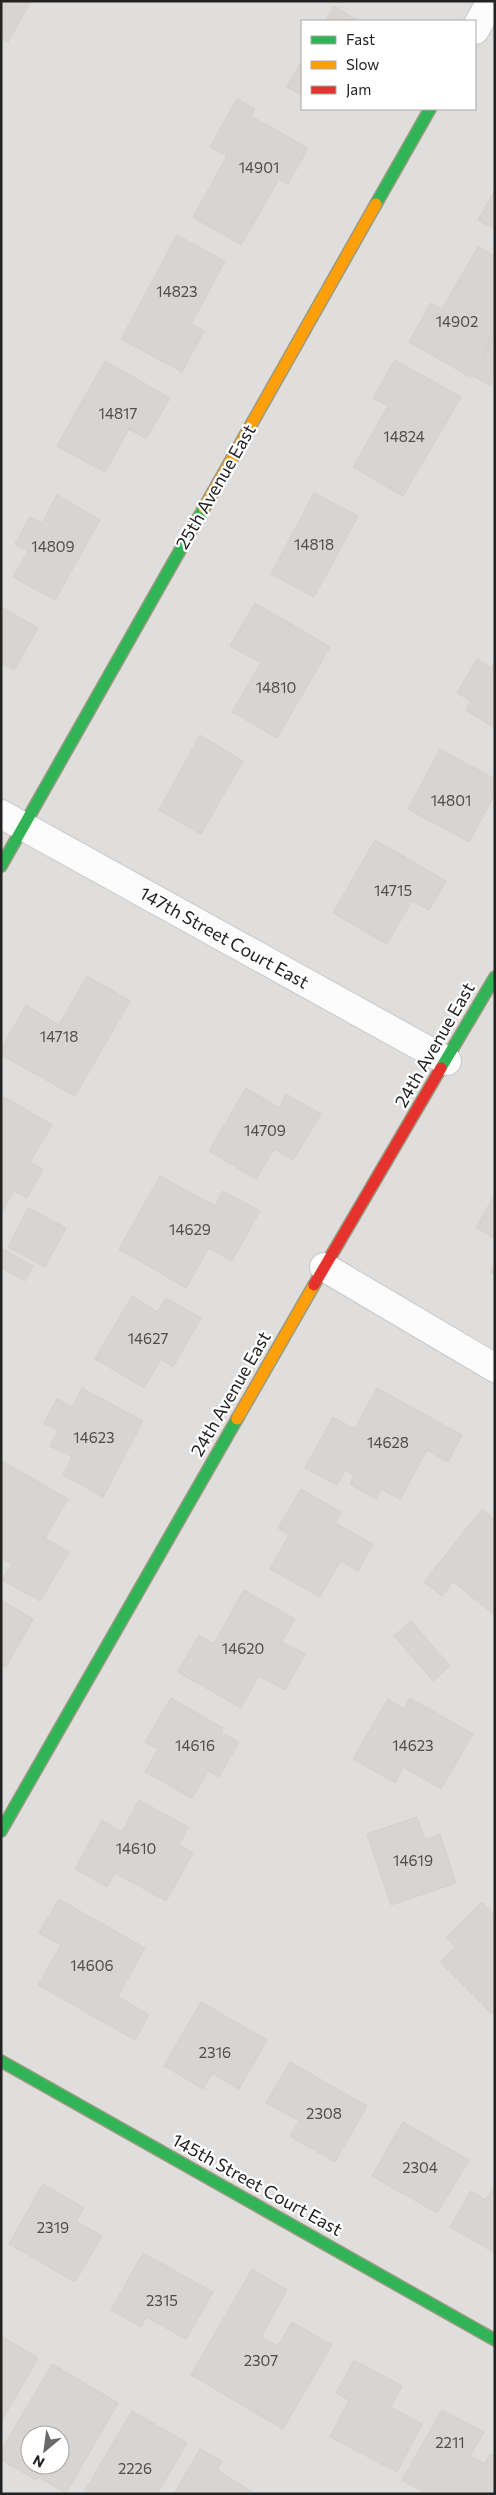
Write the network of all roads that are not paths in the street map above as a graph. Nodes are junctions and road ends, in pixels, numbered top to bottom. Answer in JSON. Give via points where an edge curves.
{"nodes":[{"id":1,"x":491,"y":1,"type":"edge"},
{"id":2,"x":476,"y":28,"type":"edge"},
{"id":3,"x":429,"y":110,"type":"edge"},
{"id":4,"x":12,"y":820,"type":"edge"},
{"id":5,"x":1,"y":866,"type":"edge"},
{"id":6,"x":495,"y":977,"type":"edge"},
{"id":7,"x":447,"y":1061,"type":"junction"},
{"id":8,"x":324,"y":1267,"type":"junction"},
{"id":9,"x":495,"y":1368,"type":"edge"},
{"id":10,"x":1,"y":1831,"type":"edge"},
{"id":11,"x":1,"y":2061,"type":"edge"},
{"id":12,"x":495,"y":2340,"type":"edge"}],
"edges":[{"from":1,"to":2,"type":"street"},
{"from":3,"to":4,"type":"street","name":"25th Avenue East"},
{"from":4,"to":5,"type":"street","name":"25th Avenue East"},
{"from":4,"to":7,"type":"street","name":"147th Street Court East"},
{"from":6,"to":7,"type":"street","name":"24th Avenue East"},
{"from":7,"to":8,"type":"street","name":"24th Avenue East"},
{"from":8,"to":9,"type":"street"},
{"from":8,"to":10,"type":"street","name":"24th Avenue East"},
{"from":11,"to":12,"type":"street","name":"145th Street Court East"}]}
